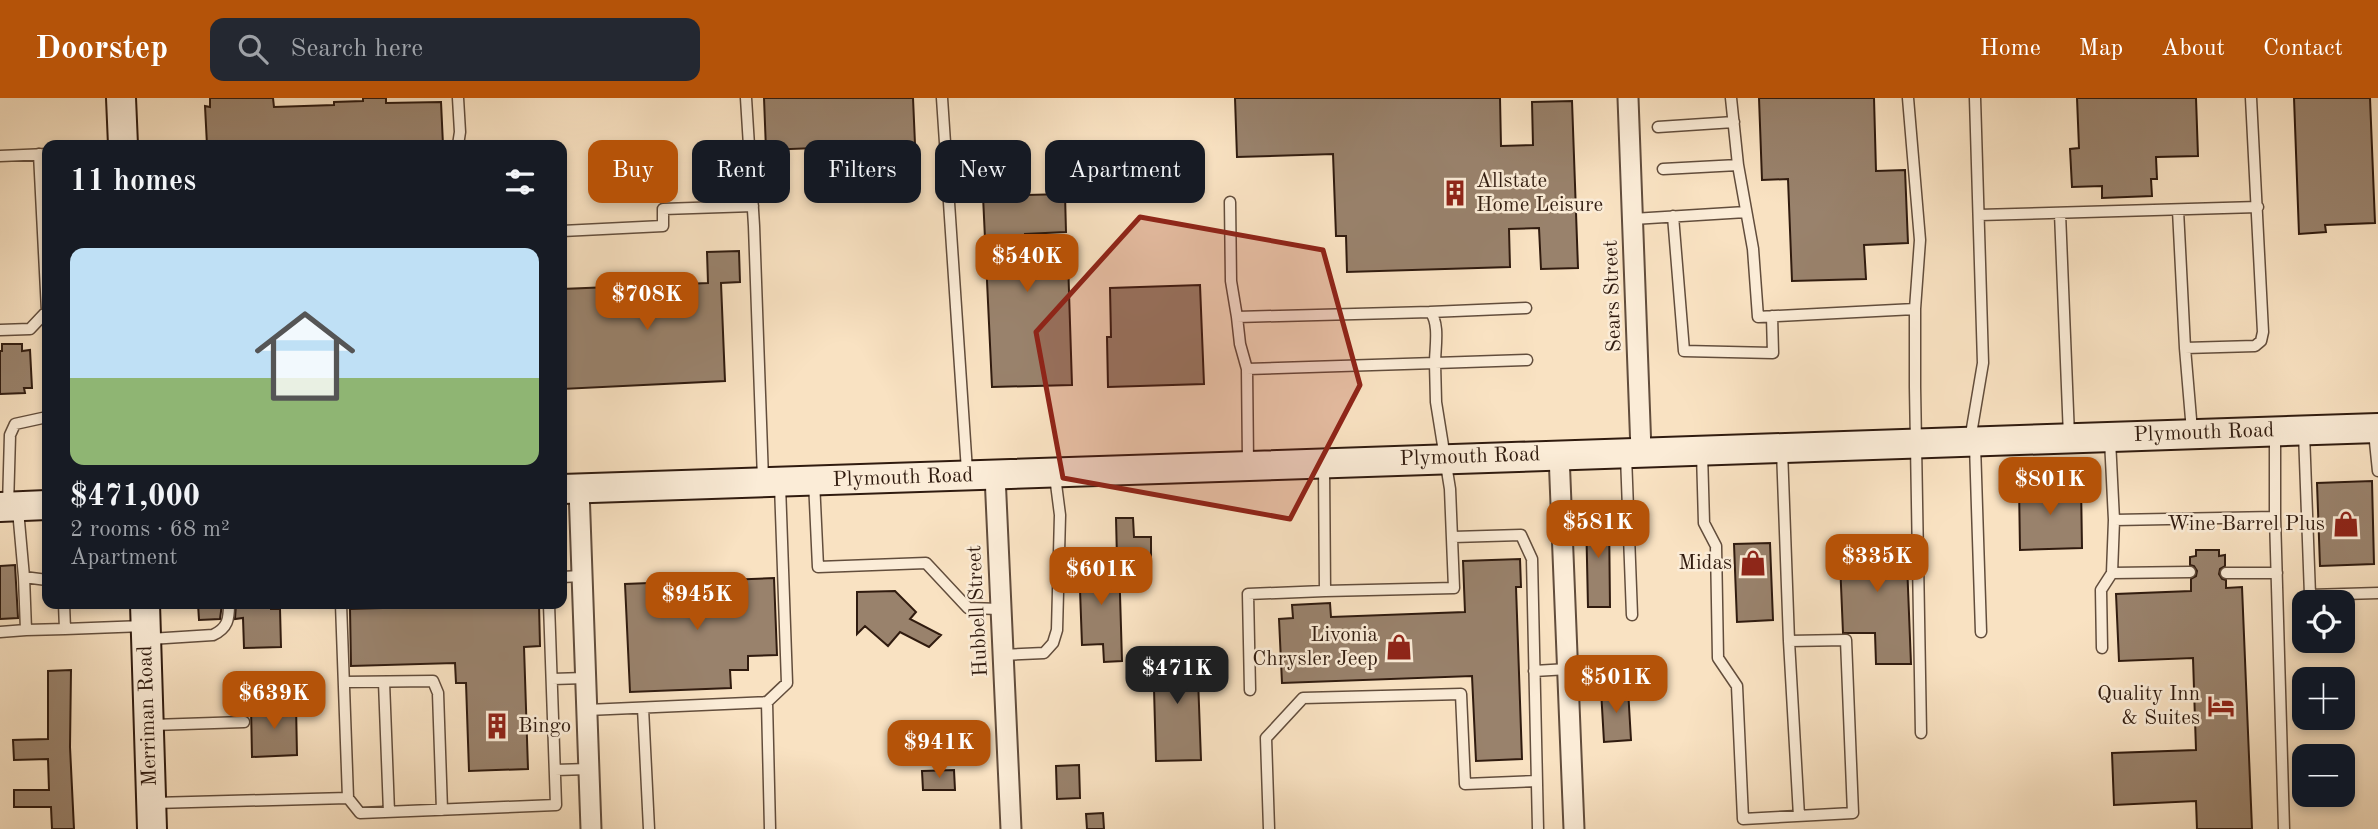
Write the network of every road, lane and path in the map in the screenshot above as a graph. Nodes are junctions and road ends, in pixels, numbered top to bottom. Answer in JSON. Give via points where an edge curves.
{"nodes":[{"id":1,"x":121,"y":98,"type":"edge"},
{"id":2,"x":458,"y":98,"type":"edge"},
{"id":3,"x":746,"y":98,"type":"edge"},
{"id":4,"x":942,"y":98,"type":"edge"},
{"id":5,"x":1628,"y":98,"type":"edge"},
{"id":6,"x":1731,"y":98,"type":"edge"},
{"id":7,"x":1908,"y":98,"type":"edge"},
{"id":8,"x":1975,"y":98,"type":"edge"},
{"id":9,"x":2251,"y":98,"type":"edge"},
{"id":10,"x":1734,"y":122,"type":"junction"},
{"id":11,"x":1658,"y":127,"type":"dead end"},
{"id":12,"x":123,"y":140,"type":"edge"},
{"id":13,"x":459,"y":140,"type":"edge"},
{"id":14,"x":42,"y":154,"type":"edge"},
{"id":15,"x":0,"y":156,"type":"edge"},
{"id":16,"x":1738,"y":165,"type":"junction"},
{"id":17,"x":1663,"y":169,"type":"dead end"},
{"id":18,"x":1230,"y":202,"type":"dead end"},
{"id":19,"x":752,"y":206,"type":"junction"},
{"id":20,"x":2258,"y":207,"type":"junction"},
{"id":21,"x":2178,"y":210,"type":"junction"},
{"id":22,"x":1746,"y":212,"type":"junction"},
{"id":23,"x":2060,"y":213,"type":"junction"},
{"id":24,"x":1979,"y":215,"type":"junction"},
{"id":25,"x":1674,"y":216,"type":"junction"},
{"id":26,"x":1633,"y":219,"type":"junction"},
{"id":27,"x":567,"y":231,"type":"edge"},
{"id":28,"x":1526,"y":308,"type":"dead end"},
{"id":29,"x":1915,"y":309,"type":"junction"},
{"id":30,"x":1430,"y":312,"type":"junction"},
{"id":31,"x":42,"y":316,"type":"edge"},
{"id":32,"x":1772,"y":316,"type":"junction"},
{"id":33,"x":1237,"y":317,"type":"junction"},
{"id":34,"x":0,"y":330,"type":"edge"},
{"id":35,"x":2185,"y":348,"type":"junction"},
{"id":36,"x":1527,"y":360,"type":"dead end"},
{"id":37,"x":1435,"y":363,"type":"junction"},
{"id":38,"x":1247,"y":369,"type":"junction"},
{"id":39,"x":42,"y":417,"type":"edge"},
{"id":40,"x":2376,"y":428,"type":"edge"},
{"id":41,"x":2304,"y":430,"type":"junction"},
{"id":42,"x":2275,"y":431,"type":"junction"},
{"id":43,"x":2192,"y":434,"type":"junction"},
{"id":44,"x":2110,"y":436,"type":"junction"},
{"id":45,"x":2069,"y":438,"type":"junction"},
{"id":46,"x":1972,"y":440,"type":"junction"},
{"id":47,"x":1917,"y":442,"type":"junction"},
{"id":48,"x":1782,"y":446,"type":"junction"},
{"id":49,"x":1702,"y":449,"type":"junction"},
{"id":50,"x":1634,"y":451,"type":"junction"},
{"id":51,"x":1559,"y":454,"type":"junction"},
{"id":52,"x":1444,"y":458,"type":"junction"},
{"id":53,"x":1324,"y":463,"type":"junction"},
{"id":54,"x":1248,"y":465,"type":"junction"},
{"id":55,"x":2378,"y":471,"type":"edge"},
{"id":56,"x":1055,"y":472,"type":"junction"},
{"id":57,"x":982,"y":475,"type":"junction"},
{"id":58,"x":814,"y":481,"type":"junction"},
{"id":59,"x":772,"y":482,"type":"junction"},
{"id":60,"x":570,"y":489,"type":"edge"},
{"id":61,"x":42,"y":505,"type":"edge"},
{"id":62,"x":9,"y":506,"type":"edge"},
{"id":63,"x":2275,"y":517,"type":"junction"},
{"id":64,"x":2114,"y":520,"type":"junction"},
{"id":65,"x":1453,"y":537,"type":"junction"},
{"id":66,"x":2190,"y":572,"type":"dead end"},
{"id":67,"x":2112,"y":573,"type":"junction"},
{"id":68,"x":2226,"y":573,"type":"dead end"},
{"id":69,"x":2277,"y":573,"type":"junction"},
{"id":70,"x":24,"y":577,"type":"junction"},
{"id":71,"x":571,"y":577,"type":"edge"},
{"id":72,"x":42,"y":579,"type":"edge"},
{"id":73,"x":1325,"y":591,"type":"junction"},
{"id":74,"x":2378,"y":593,"type":"edge"},
{"id":75,"x":64,"y":609,"type":"edge"},
{"id":76,"x":229,"y":609,"type":"edge"},
{"id":77,"x":341,"y":609,"type":"edge"},
{"id":78,"x":550,"y":609,"type":"edge"},
{"id":79,"x":1000,"y":609,"type":"junction"},
{"id":80,"x":1632,"y":615,"type":"dead end"},
{"id":81,"x":145,"y":623,"type":"edge"},
{"id":82,"x":26,"y":629,"type":"junction"},
{"id":83,"x":65,"y":629,"type":"junction"},
{"id":84,"x":0,"y":632,"type":"edge"},
{"id":85,"x":1980,"y":632,"type":"dead end"},
{"id":86,"x":1789,"y":641,"type":"junction"},
{"id":87,"x":2102,"y":648,"type":"dead end"},
{"id":88,"x":1002,"y":655,"type":"junction"},
{"id":89,"x":1568,"y":669,"type":"junction"},
{"id":90,"x":1534,"y":671,"type":"junction"},
{"id":91,"x":585,"y":678,"type":"junction"},
{"id":92,"x":552,"y":679,"type":"junction"},
{"id":93,"x":344,"y":682,"type":"junction"},
{"id":94,"x":384,"y":682,"type":"junction"},
{"id":95,"x":1250,"y":690,"type":"dead end"},
{"id":96,"x":767,"y":702,"type":"junction"},
{"id":97,"x":643,"y":708,"type":"junction"},
{"id":98,"x":587,"y":710,"type":"junction"},
{"id":99,"x":244,"y":722,"type":"dead end"},
{"id":100,"x":149,"y":725,"type":"junction"},
{"id":101,"x":1922,"y":733,"type":"dead end"},
{"id":102,"x":589,"y":769,"type":"junction"},
{"id":103,"x":555,"y":770,"type":"junction"},
{"id":104,"x":1537,"y":780,"type":"junction"},
{"id":105,"x":348,"y":798,"type":"junction"},
{"id":106,"x":442,"y":810,"type":"junction"},
{"id":107,"x":389,"y":812,"type":"junction"},
{"id":108,"x":151,"y":816,"type":"edge"},
{"id":109,"x":1799,"y":816,"type":"junction"},
{"id":110,"x":591,"y":829,"type":"edge"},
{"id":111,"x":649,"y":829,"type":"edge"},
{"id":112,"x":770,"y":829,"type":"edge"},
{"id":113,"x":1011,"y":829,"type":"edge"},
{"id":114,"x":1269,"y":829,"type":"edge"},
{"id":115,"x":1538,"y":829,"type":"edge"},
{"id":116,"x":1574,"y":829,"type":"edge"},
{"id":117,"x":2284,"y":829,"type":"edge"}],
"edges":[{"from":1,"to":12,"type":"main road"},
{"from":2,"to":13,"type":"lane"},
{"from":3,"to":19,"type":"lane"},
{"from":4,"to":57,"type":"lane"},
{"from":5,"to":26,"type":"street","name":"Sears Street"},
{"from":6,"to":10,"type":"lane"},
{"from":7,"to":29,"type":"lane","via":[[1920,240]]},
{"from":8,"to":24,"type":"lane"},
{"from":9,"to":20,"type":"lane"},
{"from":10,"to":11,"type":"lane"},
{"from":10,"to":16,"type":"lane"},
{"from":14,"to":15,"type":"lane"},
{"from":16,"to":17,"type":"lane"},
{"from":16,"to":22,"type":"lane"},
{"from":18,"to":33,"type":"lane","via":[[1231,281]]},
{"from":19,"to":27,"type":"lane","via":[[663,209],[663,226]]},
{"from":19,"to":59,"type":"lane"},
{"from":20,"to":21,"type":"lane"},
{"from":20,"to":35,"type":"lane","via":[[2262,341],[2255,346]]},
{"from":21,"to":23,"type":"lane"},
{"from":21,"to":35,"type":"lane"},
{"from":22,"to":25,"type":"lane"},
{"from":22,"to":32,"type":"lane","via":[[1758,317]]},
{"from":23,"to":24,"type":"lane"},
{"from":23,"to":45,"type":"lane"},
{"from":24,"to":46,"type":"lane","via":[[1983,363]]},
{"from":25,"to":26,"type":"lane"},
{"from":25,"to":32,"type":"lane","via":[[1684,351],[1773,353]]},
{"from":26,"to":50,"type":"street","name":"Sears Street"},
{"from":28,"to":30,"type":"lane"},
{"from":29,"to":32,"type":"lane"},
{"from":29,"to":47,"type":"lane"},
{"from":30,"to":33,"type":"lane"},
{"from":30,"to":37,"type":"lane","via":[[1436,326]]},
{"from":31,"to":34,"type":"lane","via":[[30,329]]},
{"from":33,"to":38,"type":"lane"},
{"from":35,"to":43,"type":"lane"},
{"from":36,"to":37,"type":"lane"},
{"from":37,"to":38,"type":"lane"},
{"from":37,"to":52,"type":"lane"},
{"from":38,"to":54,"type":"lane"},
{"from":39,"to":62,"type":"lane","via":[[15,424],[10,435]]},
{"from":40,"to":41,"type":"main road","name":"Plymouth Road"},
{"from":40,"to":55,"type":"lane"},
{"from":41,"to":42,"type":"main road","name":"Plymouth Road"},
{"from":41,"to":74,"type":"lane","via":[[2310,596]]},
{"from":42,"to":43,"type":"main road","name":"Plymouth Road"},
{"from":42,"to":63,"type":"lane"},
{"from":43,"to":44,"type":"main road","name":"Plymouth Road"},
{"from":44,"to":45,"type":"main road","name":"Plymouth Road"},
{"from":44,"to":64,"type":"lane"},
{"from":45,"to":46,"type":"main road","name":"Plymouth Road"},
{"from":46,"to":47,"type":"main road","name":"Plymouth Road"},
{"from":46,"to":85,"type":"lane"},
{"from":47,"to":48,"type":"main road","name":"Plymouth Road"},
{"from":47,"to":101,"type":"lane"},
{"from":48,"to":49,"type":"main road","name":"Plymouth Road"},
{"from":48,"to":86,"type":"lane"},
{"from":49,"to":50,"type":"main road","name":"Plymouth Road"},
{"from":49,"to":109,"type":"lane","via":[[1704,523],[1716,546],[1718,659],[1737,686],[1742,819]]},
{"from":50,"to":51,"type":"main road","name":"Plymouth Road"},
{"from":50,"to":80,"type":"lane"},
{"from":51,"to":52,"type":"main road","name":"Plymouth Road"},
{"from":51,"to":89,"type":"street"},
{"from":52,"to":53,"type":"main road","name":"Plymouth Road"},
{"from":52,"to":65,"type":"lane"},
{"from":53,"to":54,"type":"main road","name":"Plymouth Road"},
{"from":53,"to":73,"type":"lane"},
{"from":54,"to":56,"type":"main road","name":"Plymouth Road"},
{"from":56,"to":57,"type":"main road","name":"Plymouth Road"},
{"from":56,"to":88,"type":"lane","via":[[1060,515],[1053,643],[1044,653]]},
{"from":57,"to":58,"type":"main road","name":"Plymouth Road"},
{"from":57,"to":79,"type":"street","name":"Hubbell Street"},
{"from":58,"to":59,"type":"main road","name":"Plymouth Road"},
{"from":58,"to":79,"type":"lane","via":[[818,566],[926,563],[968,608]]},
{"from":59,"to":60,"type":"main road","name":"Plymouth Road"},
{"from":59,"to":96,"type":"lane","via":[[787,683]]},
{"from":60,"to":71,"type":"street"},
{"from":61,"to":62,"type":"main road"},
{"from":62,"to":70,"type":"lane"},
{"from":63,"to":64,"type":"lane"},
{"from":63,"to":69,"type":"lane"},
{"from":64,"to":67,"type":"lane"},
{"from":65,"to":73,"type":"lane","via":[[1454,588]]},
{"from":65,"to":90,"type":"lane","via":[[1521,536],[1527,543],[1532,559]]},
{"from":66,"to":67,"type":"lane"},
{"from":67,"to":87,"type":"lane","via":[[2101,590]]},
{"from":68,"to":69,"type":"lane"},
{"from":69,"to":117,"type":"lane"},
{"from":70,"to":72,"type":"lane"},
{"from":70,"to":82,"type":"lane"},
{"from":71,"to":91,"type":"street"},
{"from":73,"to":95,"type":"lane","via":[[1248,594]]},
{"from":75,"to":83,"type":"lane"},
{"from":76,"to":81,"type":"lane","via":[[226,626],[213,635]]},
{"from":77,"to":93,"type":"lane"},
{"from":78,"to":92,"type":"lane"},
{"from":79,"to":88,"type":"street","name":"Hubbell Street"},
{"from":81,"to":83,"type":"lane"},
{"from":81,"to":100,"type":"main road","name":"Merriman Road"},
{"from":82,"to":83,"type":"lane"},
{"from":82,"to":84,"type":"lane"},
{"from":86,"to":109,"type":"lane"},
{"from":86,"to":109,"type":"lane","via":[[1846,640],[1853,813]]},
{"from":88,"to":113,"type":"street","name":"Hubbell Street"},
{"from":89,"to":90,"type":"lane"},
{"from":89,"to":116,"type":"street"},
{"from":90,"to":104,"type":"lane"},
{"from":91,"to":92,"type":"lane"},
{"from":91,"to":98,"type":"street"},
{"from":92,"to":103,"type":"lane"},
{"from":93,"to":94,"type":"lane"},
{"from":93,"to":105,"type":"lane"},
{"from":94,"to":106,"type":"lane","via":[[433,681],[438,693]]},
{"from":94,"to":107,"type":"lane"},
{"from":96,"to":97,"type":"lane"},
{"from":96,"to":112,"type":"lane"},
{"from":97,"to":98,"type":"lane"},
{"from":97,"to":111,"type":"lane"},
{"from":98,"to":102,"type":"street"},
{"from":99,"to":100,"type":"lane"},
{"from":100,"to":108,"type":"main road","name":"Merriman Road"},
{"from":102,"to":103,"type":"lane"},
{"from":102,"to":110,"type":"street"},
{"from":103,"to":106,"type":"lane","via":[[556,805]]},
{"from":104,"to":114,"type":"lane","via":[[1465,783],[1461,694],[1303,698],[1266,738]]},
{"from":104,"to":115,"type":"lane"},
{"from":105,"to":107,"type":"lane","via":[[360,813]]},
{"from":105,"to":108,"type":"lane"},
{"from":106,"to":107,"type":"lane"}]}
